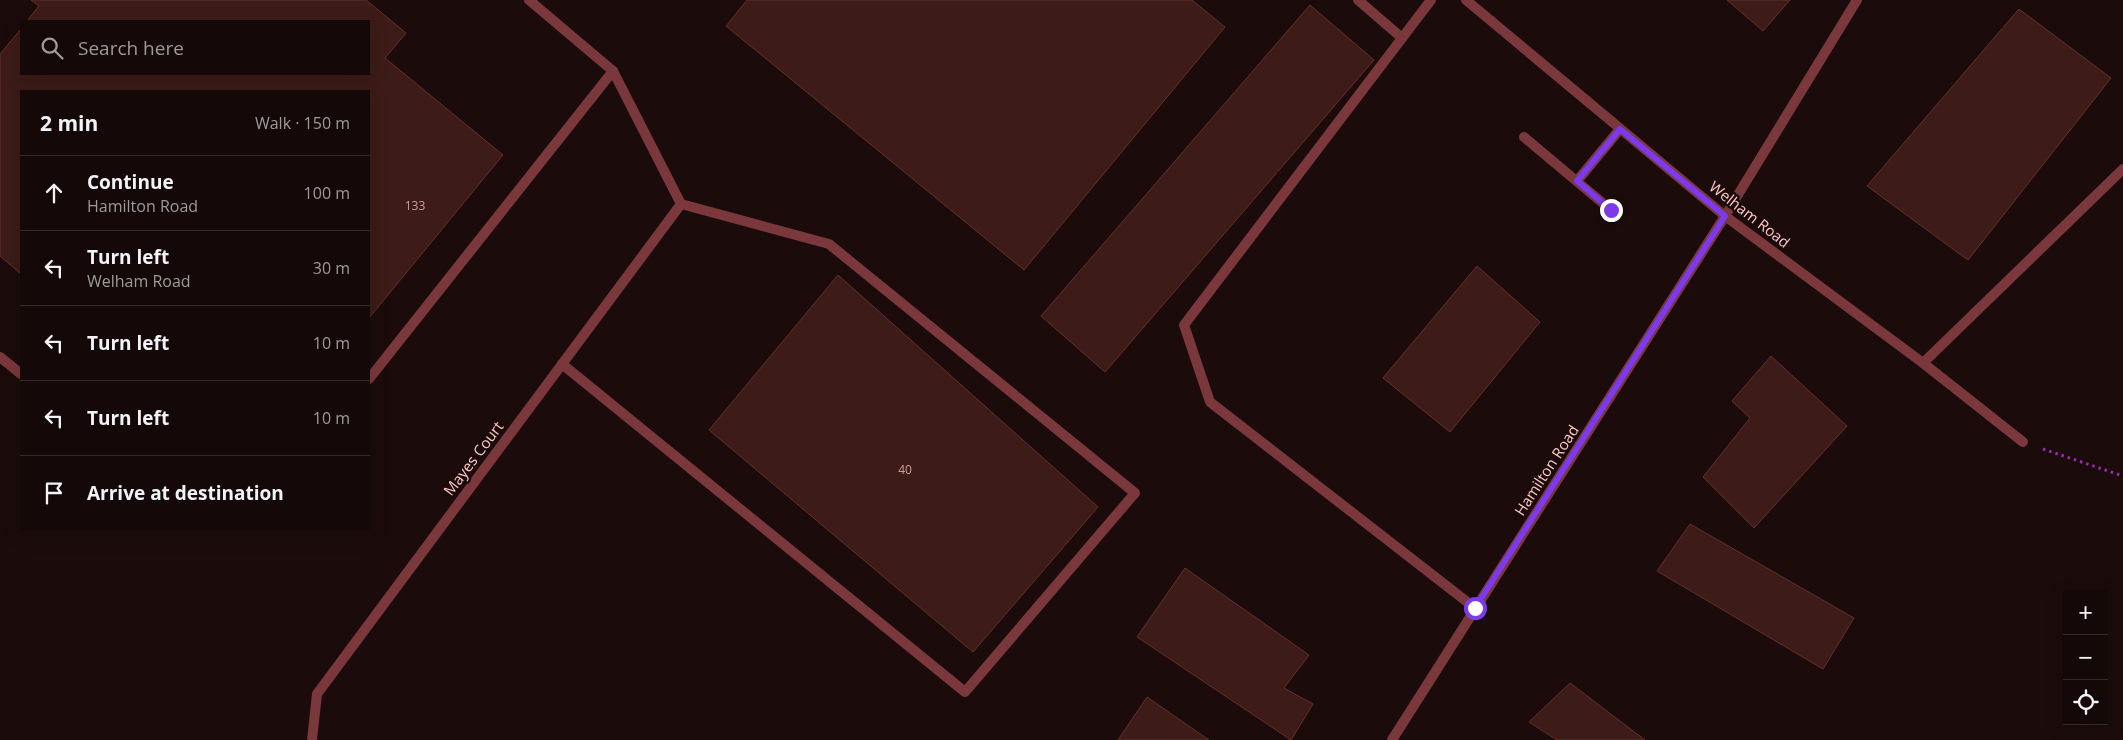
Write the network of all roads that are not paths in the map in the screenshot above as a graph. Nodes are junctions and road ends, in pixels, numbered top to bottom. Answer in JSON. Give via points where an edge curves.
{"nodes":[{"id":1,"x":529,"y":0,"type":"edge"},
{"id":2,"x":1358,"y":0,"type":"edge"},
{"id":3,"x":1432,"y":0,"type":"edge"},
{"id":4,"x":1466,"y":0,"type":"edge"},
{"id":5,"x":1858,"y":0,"type":"edge"},
{"id":6,"x":1402,"y":38,"type":"junction"},
{"id":7,"x":613,"y":71,"type":"junction"},
{"id":8,"x":1620,"y":129,"type":"junction"},
{"id":9,"x":1524,"y":137,"type":"dead end"},
{"id":10,"x":2123,"y":169,"type":"edge"},
{"id":11,"x":1577,"y":181,"type":"junction"},
{"id":12,"x":681,"y":204,"type":"junction"},
{"id":13,"x":1611,"y":210,"type":"dead end"},
{"id":14,"x":1725,"y":216,"type":"junction"},
{"id":15,"x":0,"y":357,"type":"edge"},
{"id":16,"x":1923,"y":363,"type":"junction"},
{"id":17,"x":562,"y":364,"type":"junction"},
{"id":18,"x":20,"y":373,"type":"edge"},
{"id":19,"x":370,"y":378,"type":"edge"},
{"id":20,"x":2023,"y":442,"type":"road end"},
{"id":21,"x":1475,"y":608,"type":"junction"},
{"id":22,"x":312,"y":740,"type":"edge"},
{"id":23,"x":1392,"y":740,"type":"edge"}],
"edges":[{"from":1,"to":7,"type":"street"},
{"from":2,"to":6,"type":"street"},
{"from":3,"to":6,"type":"street"},
{"from":4,"to":8,"type":"street","name":"Welham Road"},
{"from":5,"to":14,"type":"street","name":"Hamilton Road"},
{"from":6,"to":21,"type":"street","via":[[1184,325],[1210,402]]},
{"from":7,"to":12,"type":"street"},
{"from":7,"to":19,"type":"street"},
{"from":8,"to":11,"type":"street"},
{"from":8,"to":14,"type":"street","name":"Welham Road"},
{"from":9,"to":11,"type":"street"},
{"from":10,"to":16,"type":"street"},
{"from":11,"to":13,"type":"street"},
{"from":12,"to":17,"type":"street","name":"Mayes Court"},
{"from":12,"to":17,"type":"street","via":[[829,244],[1135,493],[964,692]]},
{"from":14,"to":16,"type":"street","name":"Welham Road"},
{"from":14,"to":21,"type":"street","name":"Hamilton Road"},
{"from":15,"to":18,"type":"street"},
{"from":16,"to":20,"type":"street","name":"Welham Road"},
{"from":17,"to":22,"type":"street","name":"Mayes Court","via":[[317,694]]},
{"from":21,"to":23,"type":"street","name":"Hamilton Road"}]}
